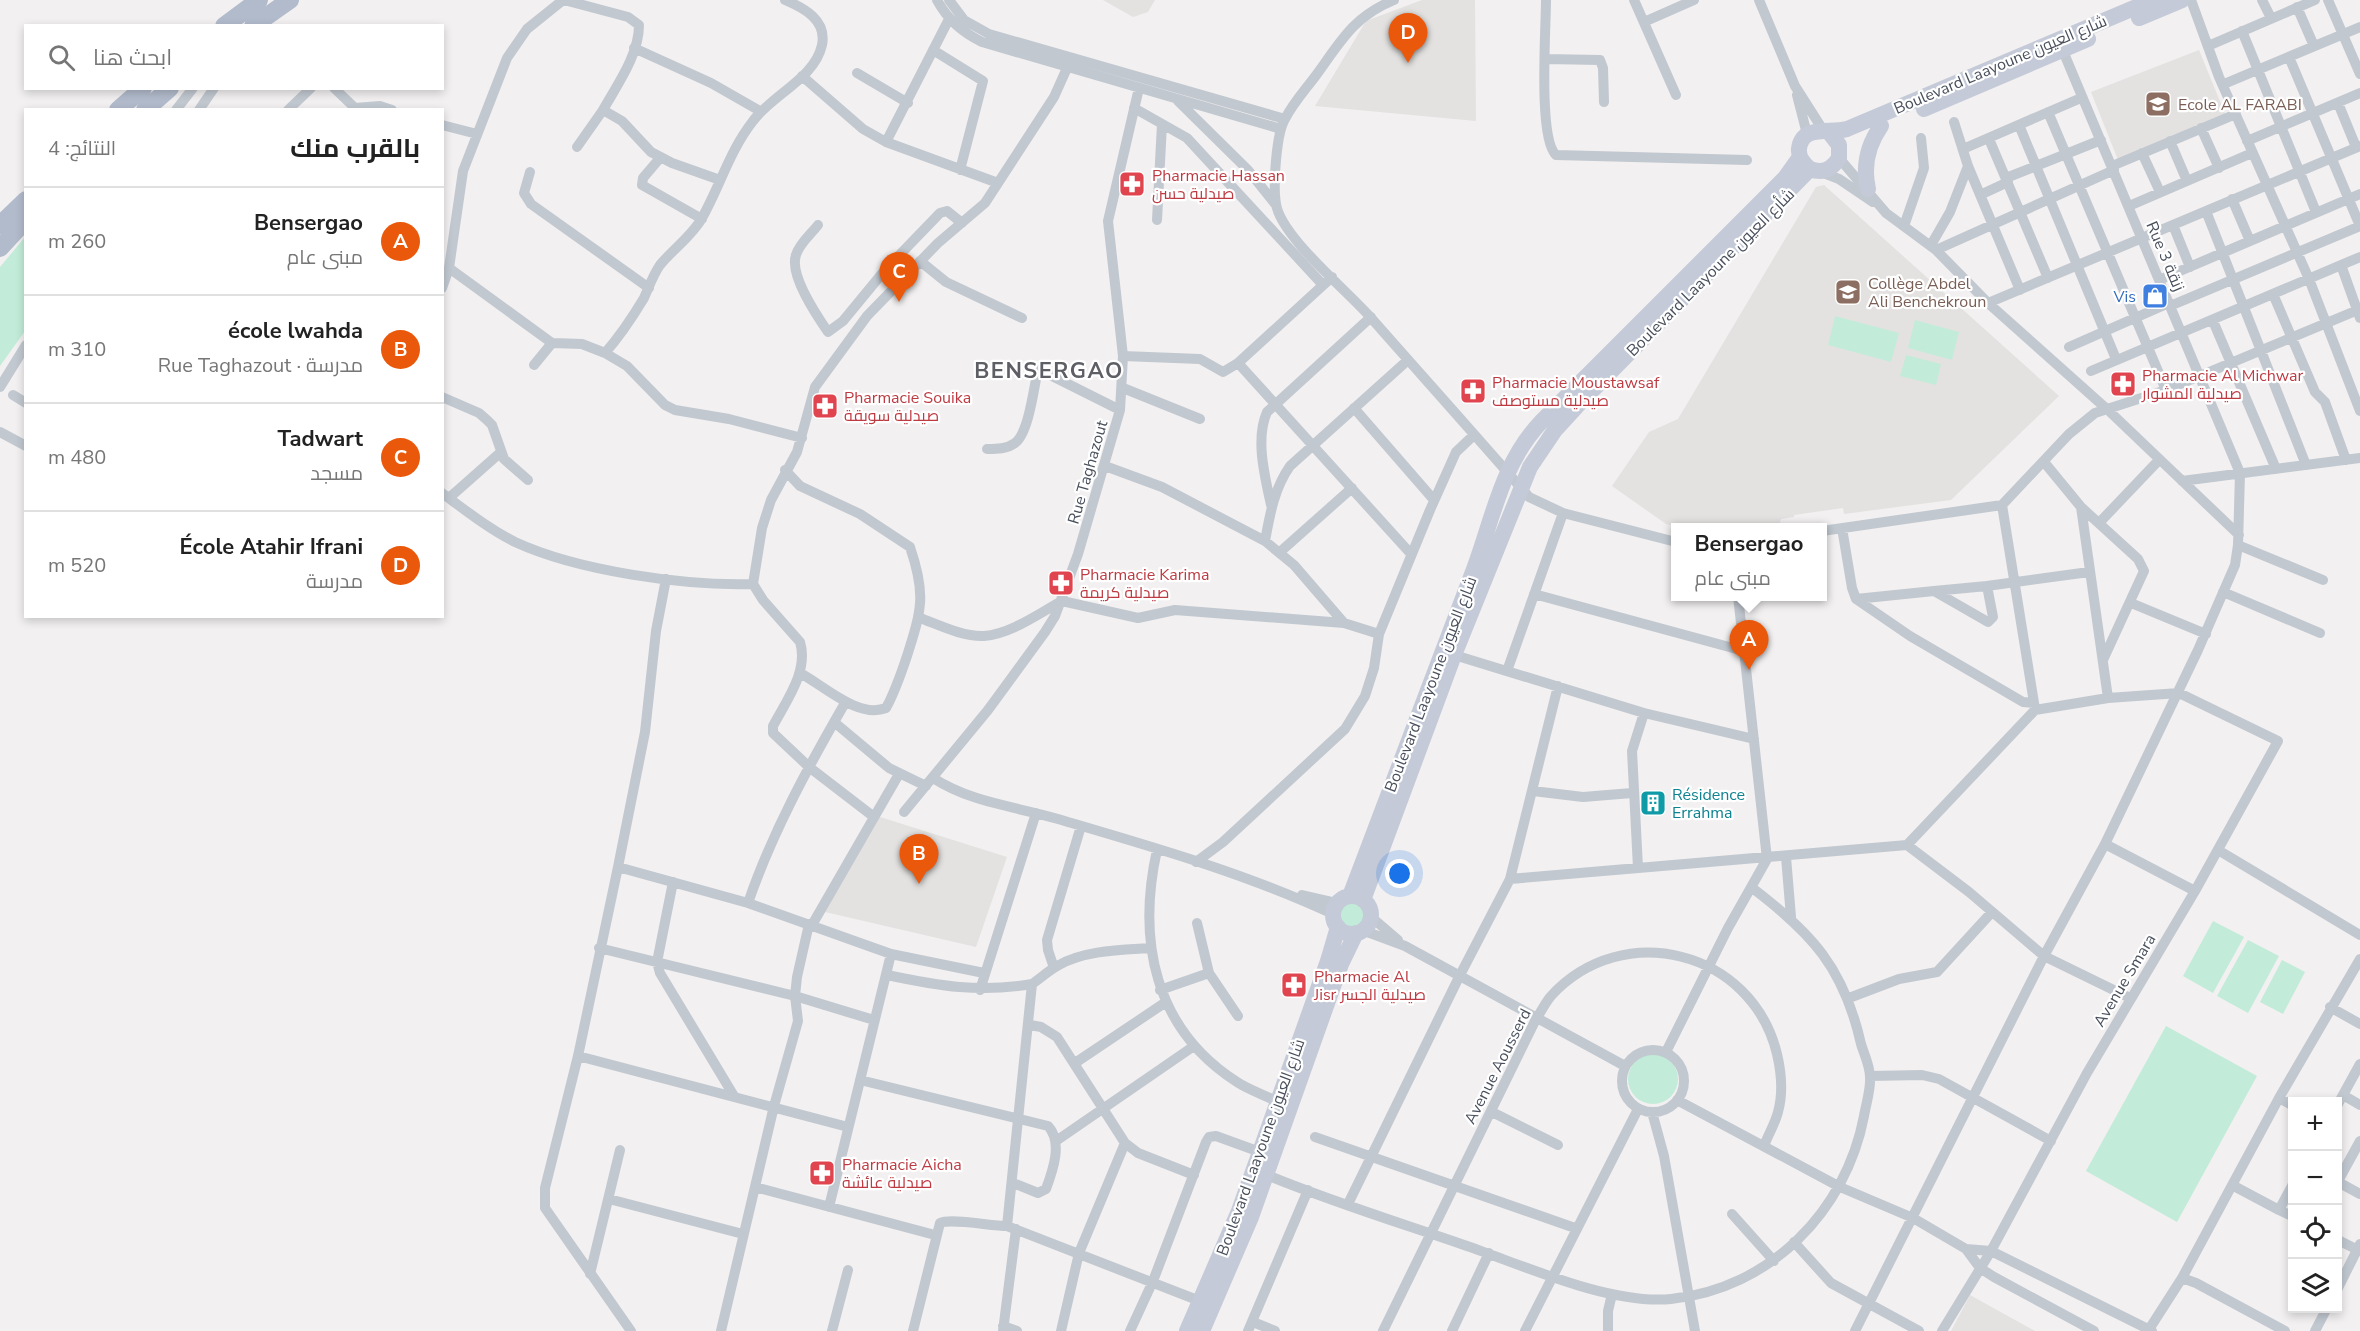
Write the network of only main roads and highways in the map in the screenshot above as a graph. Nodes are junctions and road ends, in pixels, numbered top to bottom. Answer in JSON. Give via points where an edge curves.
{"nodes":[{"id":1,"x":290,"y":0,"type":"edge"},
{"id":2,"x":270,"y":12,"type":"edge"},
{"id":3,"x":231,"y":24,"type":"edge"},
{"id":4,"x":255,"y":24,"type":"edge"},
{"id":5,"x":141,"y":90,"type":"edge"},
{"id":6,"x":168,"y":90,"type":"edge"},
{"id":7,"x":120,"y":108,"type":"edge"},
{"id":8,"x":148,"y":108,"type":"edge"},
{"id":9,"x":24,"y":202,"type":"edge"},
{"id":10,"x":24,"y":222,"type":"edge"},
{"id":11,"x":0,"y":225,"type":"edge"},
{"id":12,"x":0,"y":248,"type":"edge"}],
"edges":[{"from":1,"to":2,"type":"main road"},
{"from":2,"to":3,"type":"main road"},
{"from":2,"to":4,"type":"main road"},
{"from":5,"to":7,"type":"main road"},
{"from":6,"to":8,"type":"main road"},
{"from":9,"to":11,"type":"main road"},
{"from":10,"to":12,"type":"main road"}]}
